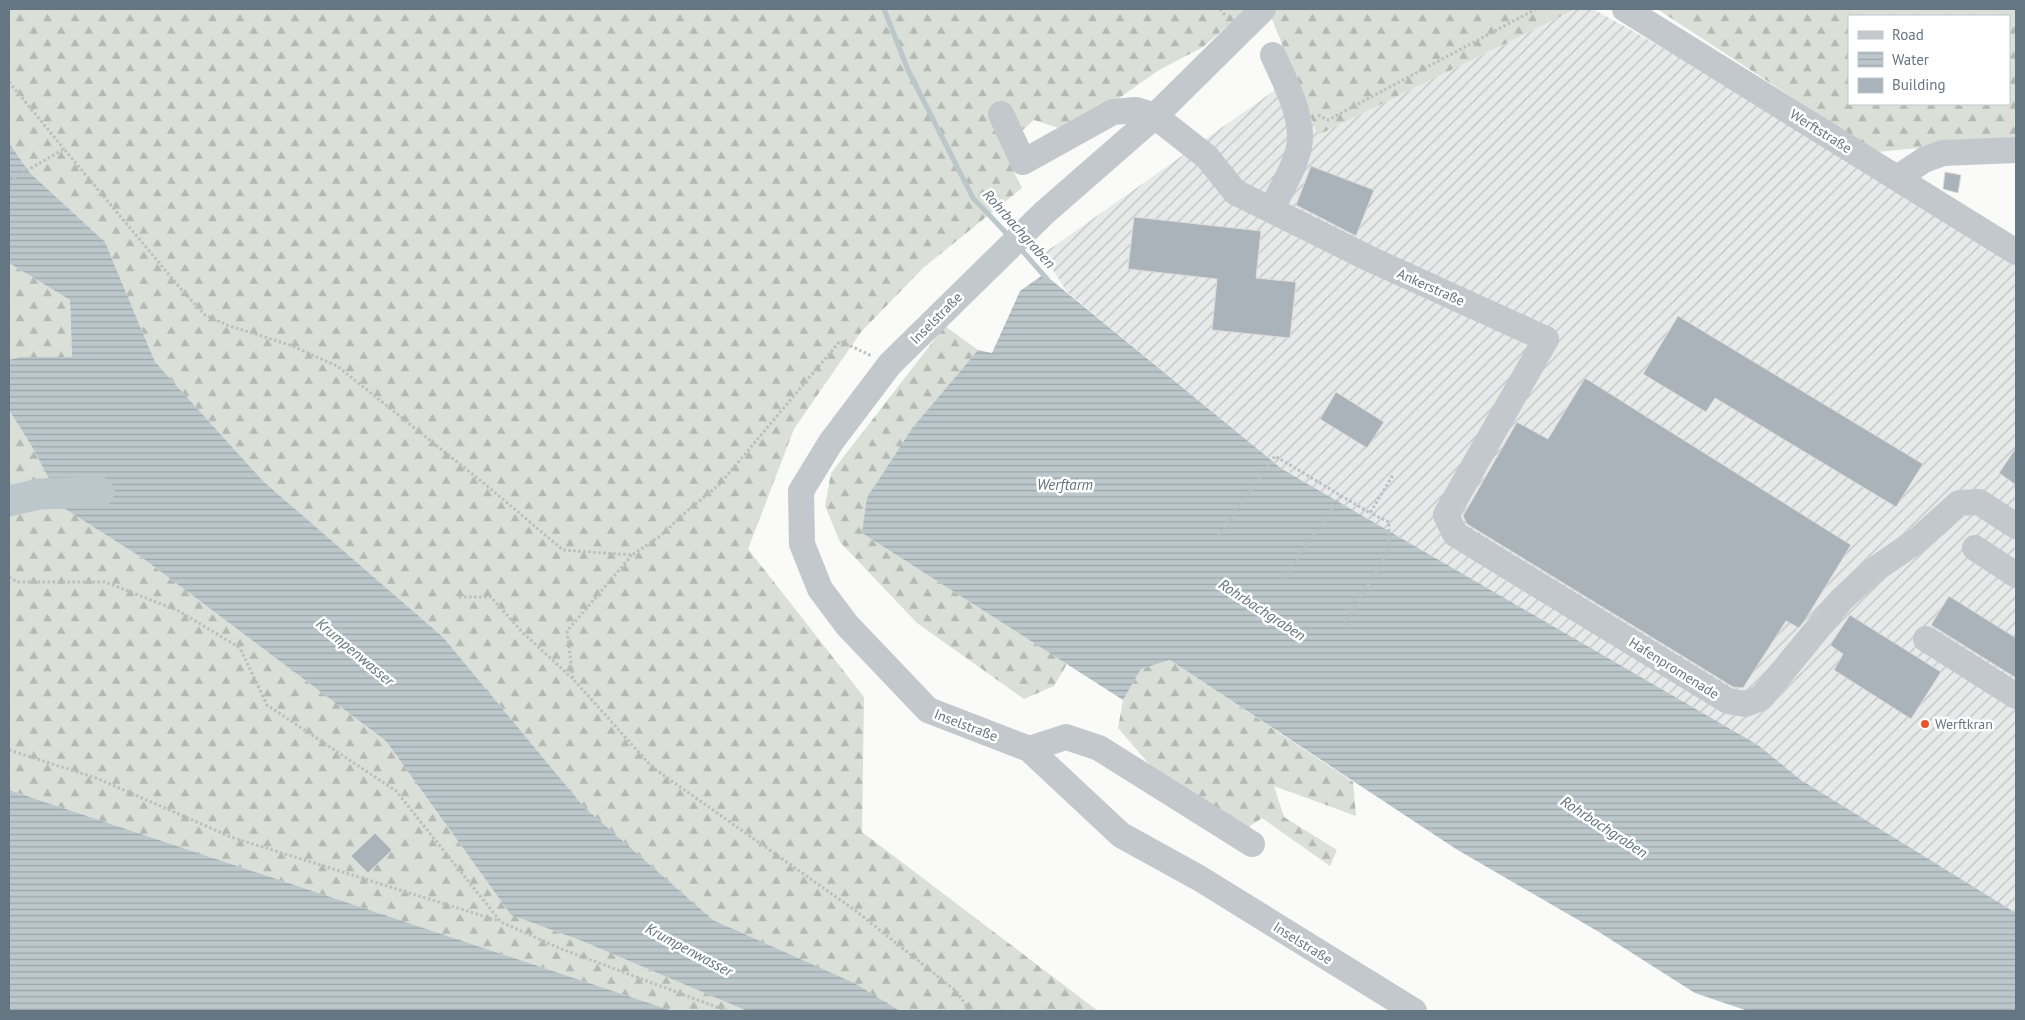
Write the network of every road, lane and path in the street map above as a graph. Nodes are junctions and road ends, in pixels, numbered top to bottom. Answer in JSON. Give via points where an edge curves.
{"nodes":[{"id":1,"x":1263,"y":9,"type":"edge"},
{"id":2,"x":1536,"y":9,"type":"edge"},
{"id":3,"x":1625,"y":9,"type":"edge"},
{"id":4,"x":1273,"y":55,"type":"dead end"},
{"id":5,"x":9,"y":82,"type":"edge"},
{"id":6,"x":1294,"y":102,"type":"junction"},
{"id":7,"x":1002,"y":114,"type":"dead end"},
{"id":8,"x":1155,"y":116,"type":"junction"},
{"id":9,"x":64,"y":149,"type":"junction"},
{"id":10,"x":2016,"y":150,"type":"edge"},
{"id":11,"x":1897,"y":178,"type":"junction"},
{"id":12,"x":9,"y":181,"type":"edge"},
{"id":13,"x":1271,"y":210,"type":"junction"},
{"id":14,"x":2016,"y":252,"type":"edge"},
{"id":15,"x":890,"y":364,"type":"junction"},
{"id":16,"x":1392,"y":476,"type":"dead end"},
{"id":17,"x":1341,"y":496,"type":"junction"},
{"id":18,"x":1370,"y":513,"type":"junction"},
{"id":19,"x":1446,"y":515,"type":"joint"},
{"id":20,"x":2016,"y":526,"type":"edge"},
{"id":21,"x":1218,"y":536,"type":"dead end"},
{"id":22,"x":1975,"y":548,"type":"dead end"},
{"id":23,"x":632,"y":555,"type":"junction"},
{"id":24,"x":2016,"y":576,"type":"edge"},
{"id":25,"x":9,"y":577,"type":"edge"},
{"id":26,"x":1282,"y":580,"type":"dead end"},
{"id":27,"x":459,"y":596,"type":"dead end"},
{"id":28,"x":1344,"y":624,"type":"dead end"},
{"id":29,"x":1926,"y":639,"type":"dead end"},
{"id":30,"x":573,"y":679,"type":"junction"},
{"id":31,"x":2016,"y":696,"type":"edge"},
{"id":32,"x":1029,"y":749,"type":"junction"},
{"id":33,"x":9,"y":750,"type":"edge"},
{"id":34,"x":1252,"y":844,"type":"dead end"},
{"id":35,"x":501,"y":922,"type":"junction"},
{"id":36,"x":727,"y":1011,"type":"edge"},
{"id":37,"x":970,"y":1011,"type":"edge"},
{"id":38,"x":1414,"y":1011,"type":"edge"}],
"edges":[{"from":1,"to":8,"type":"street"},
{"from":2,"to":6,"type":"path","via":[[1328,120]]},
{"from":3,"to":11,"type":"street","name":"Werftstraße"},
{"from":4,"to":6,"type":"street"},
{"from":5,"to":9,"type":"path"},
{"from":6,"to":13,"type":"street","via":[[1300,136],[1294,164]]},
{"from":7,"to":8,"type":"street","via":[[1023,162],[1113,112],[1136,110]]},
{"from":8,"to":13,"type":"street","name":"Ankerstraße","via":[[1207,157],[1235,192]]},
{"from":8,"to":15,"type":"street","name":"Inselstraße","via":[[1044,213]]},
{"from":9,"to":12,"type":"path"},
{"from":9,"to":23,"type":"path","via":[[205,315],[227,326],[290,345],[337,366],[563,550]]},
{"from":10,"to":11,"type":"street","via":[[1943,153],[1924,160]]},
{"from":11,"to":14,"type":"street","name":"Werftstraße"},
{"from":13,"to":19,"type":"street","name":"Ankerstraße","via":[[1546,339]]},
{"from":15,"to":23,"type":"path","via":[[840,341],[719,485],[660,538]]},
{"from":15,"to":32,"type":"street","name":"Inselstraße","via":[[831,442],[801,491],[802,544],[820,589],[847,624],[928,710]]},
{"from":16,"to":18,"type":"path"},
{"from":17,"to":18,"type":"path"},
{"from":17,"to":21,"type":"path","via":[[1275,456]]},
{"from":17,"to":26,"type":"path"},
{"from":18,"to":28,"type":"path","via":[[1389,522],[1389,550]]},
{"from":19,"to":20,"type":"street","name":"Hafenpromenade","via":[[1456,534],[1728,701],[1744,704],[1761,698],[1841,600],[1959,503],[1979,502]]},
{"from":22,"to":24,"type":"street"},
{"from":23,"to":30,"type":"path","via":[[567,631]]},
{"from":25,"to":35,"type":"path","via":[[17,582],[105,582],[179,611],[240,648],[267,705],[396,791]]},
{"from":27,"to":30,"type":"path","via":[[491,597],[522,632]]},
{"from":29,"to":31,"type":"street"},
{"from":30,"to":37,"type":"path","via":[[652,767],[856,911],[956,991]]},
{"from":32,"to":34,"type":"street","via":[[1066,738],[1099,748]]},
{"from":32,"to":38,"type":"street","name":"Inselstraße","via":[[1121,834],[1199,878]]},
{"from":33,"to":35,"type":"path","via":[[96,778],[231,837]]},
{"from":35,"to":36,"type":"path","via":[[559,948]]}]}
